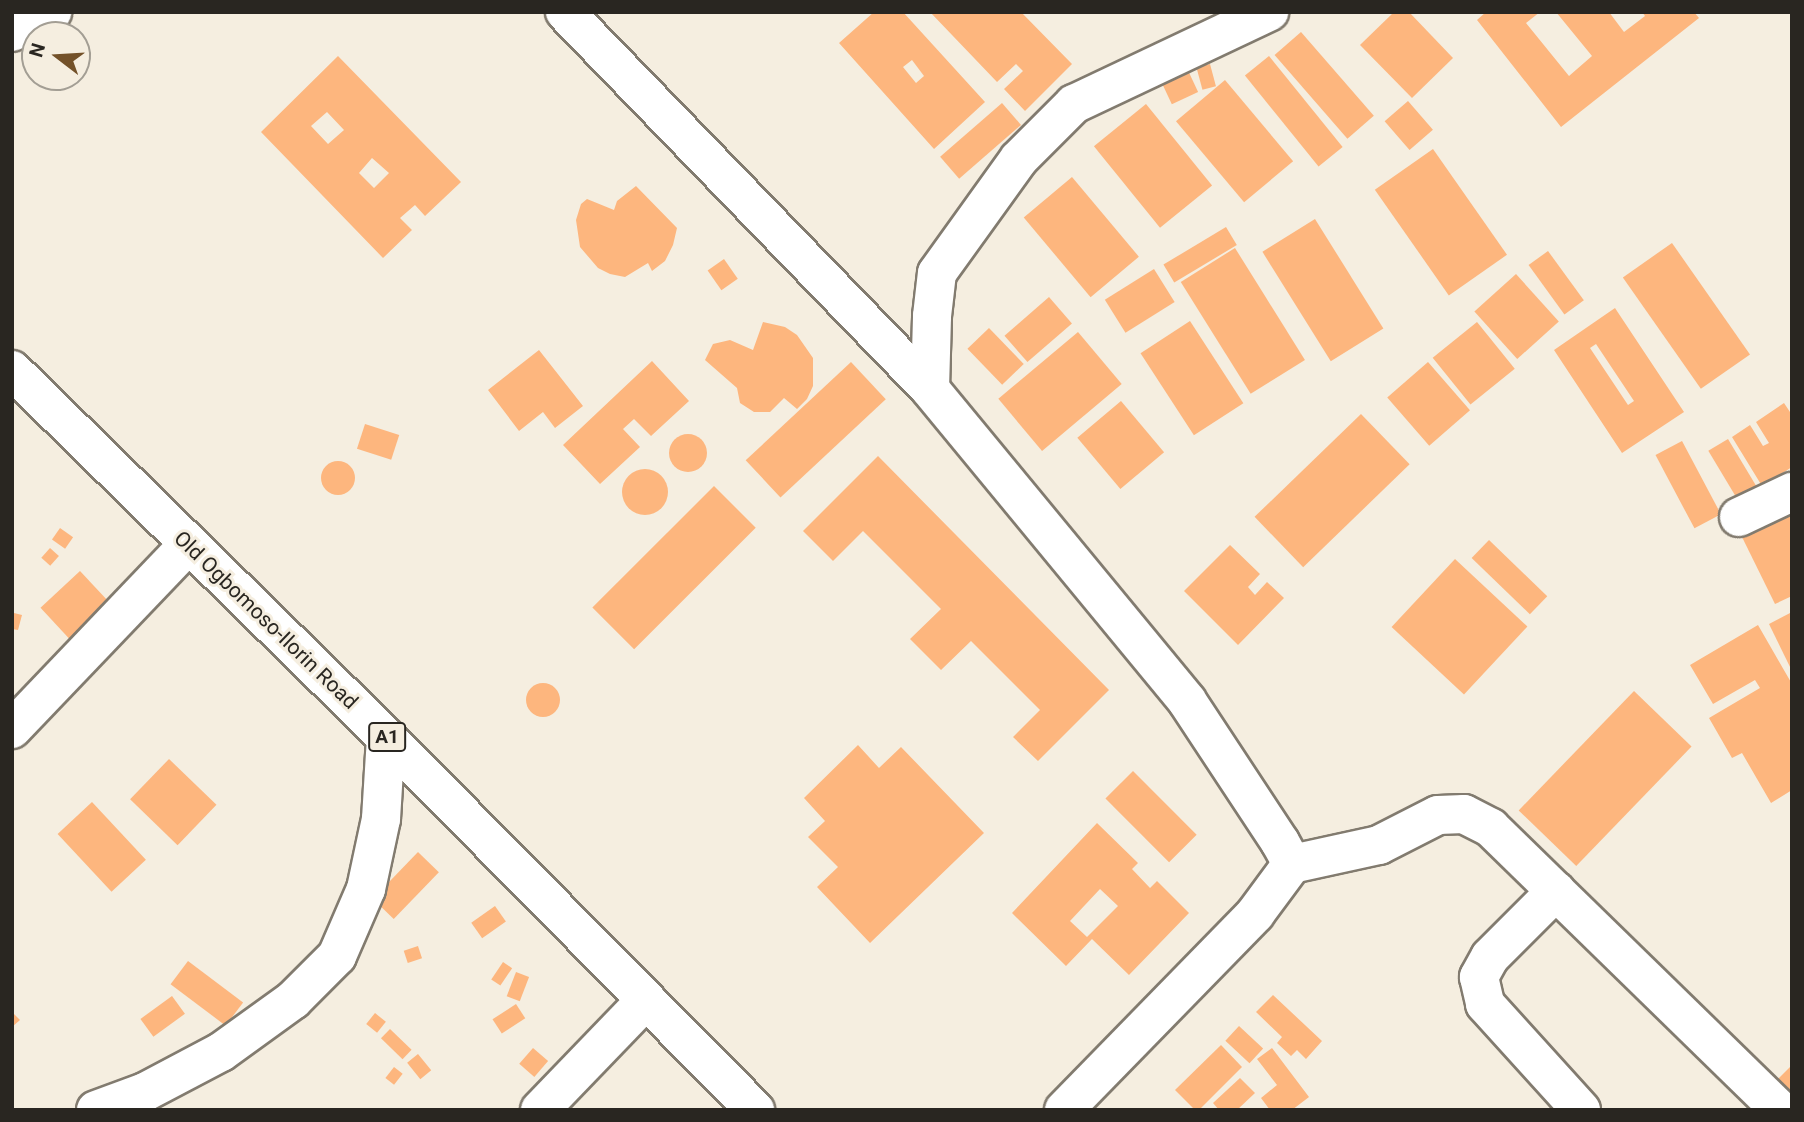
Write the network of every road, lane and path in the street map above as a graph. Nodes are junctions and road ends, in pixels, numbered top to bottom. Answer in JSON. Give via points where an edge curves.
{"nodes":[{"id":1,"x":52,"y":12,"type":"edge"},
{"id":2,"x":565,"y":12,"type":"edge"},
{"id":3,"x":1269,"y":12,"type":"edge"},
{"id":4,"x":12,"y":32,"type":"edge"},
{"id":5,"x":12,"y":370,"type":"edge"},
{"id":6,"x":930,"y":389,"type":"junction"},
{"id":7,"x":1792,"y":492,"type":"edge"},
{"id":8,"x":1739,"y":517,"type":"dead end"},
{"id":9,"x":188,"y":545,"type":"junction"},
{"id":10,"x":12,"y":729,"type":"edge"},
{"id":11,"x":386,"y":737,"type":"junction"},
{"id":12,"x":1292,"y":864,"type":"junction"},
{"id":13,"x":1556,"y":891,"type":"junction"},
{"id":14,"x":646,"y":1000,"type":"junction"},
{"id":15,"x":96,"y":1110,"type":"edge"},
{"id":16,"x":540,"y":1110,"type":"edge"},
{"id":17,"x":755,"y":1110,"type":"edge"},
{"id":18,"x":1064,"y":1110,"type":"edge"},
{"id":19,"x":1581,"y":1110,"type":"edge"},
{"id":20,"x":1780,"y":1110,"type":"edge"}],
"edges":[{"from":1,"to":4,"type":"main road"},
{"from":2,"to":6,"type":"main road"},
{"from":3,"to":6,"type":"main road","via":[[1074,104],[1019,159],[937,273]]},
{"from":5,"to":9,"type":"main road","name":"Old Ogbomoso-Ilorin Road","number":"A1"},
{"from":6,"to":12,"type":"main road","via":[[1188,701]]},
{"from":7,"to":8,"type":"main road"},
{"from":9,"to":10,"type":"main road"},
{"from":9,"to":11,"type":"main road","name":"Old Ogbomoso-Ilorin Road","number":"A1"},
{"from":11,"to":14,"type":"main road","name":"Old Ogbomoso-Ilorin Road","number":"A1"},
{"from":11,"to":15,"type":"main road","via":[[381,819],[369,877],[337,956],[293,1000],[221,1052],[145,1092]]},
{"from":12,"to":13,"type":"main road","via":[[1379,845],[1438,814],[1464,814],[1492,828]]},
{"from":12,"to":18,"type":"main road","via":[[1255,914]]},
{"from":13,"to":19,"type":"main road","via":[[1490,957],[1479,977],[1485,1004]]},
{"from":13,"to":20,"type":"main road"},
{"from":14,"to":16,"type":"main road"},
{"from":14,"to":17,"type":"main road","name":"Old Ogbomoso-Ilorin Road","number":"A1"}]}
